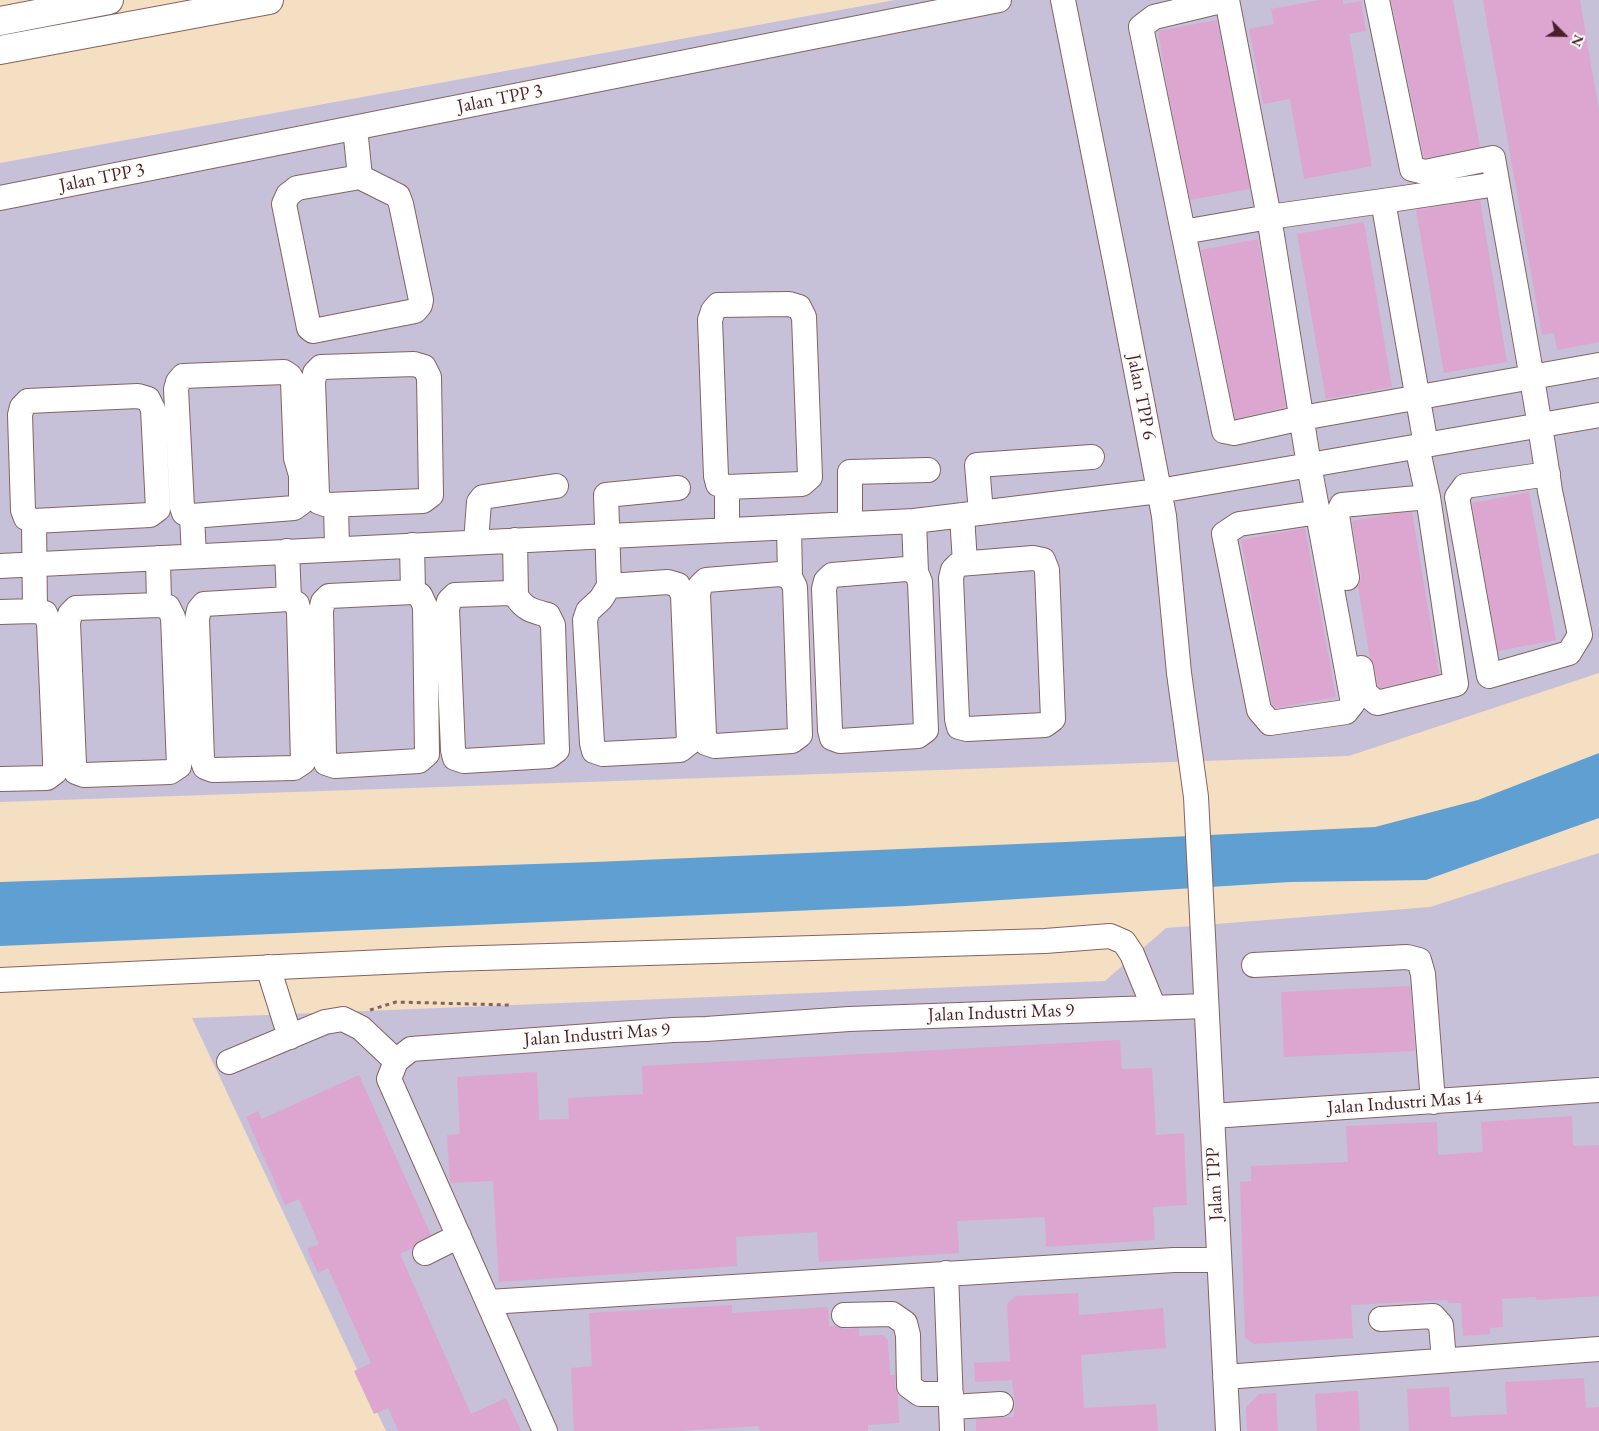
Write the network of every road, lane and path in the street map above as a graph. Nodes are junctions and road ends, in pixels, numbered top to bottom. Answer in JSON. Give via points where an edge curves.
{"nodes":[{"id":1,"x":109,"y":0,"type":"edge"},
{"id":2,"x":269,"y":0,"type":"edge"},
{"id":3,"x":999,"y":0,"type":"edge"},
{"id":4,"x":1063,"y":0,"type":"edge"},
{"id":5,"x":1226,"y":0,"type":"edge"},
{"id":6,"x":1376,"y":0,"type":"edge"},
{"id":7,"x":0,"y":21,"type":"edge"},
{"id":8,"x":0,"y":50,"type":"edge"},
{"id":9,"x":354,"y":128,"type":"junction"},
{"id":10,"x":360,"y":177,"type":"junction"},
{"id":11,"x":1497,"y":184,"type":"junction"},
{"id":12,"x":0,"y":198,"type":"edge"},
{"id":13,"x":1383,"y":202,"type":"junction"},
{"id":14,"x":1268,"y":216,"type":"junction"},
{"id":15,"x":1183,"y":232,"type":"junction"},
{"id":16,"x":1599,"y":365,"type":"edge"},
{"id":17,"x":1532,"y":378,"type":"junction"},
{"id":18,"x":1418,"y":397,"type":"junction"},
{"id":19,"x":1599,"y":415,"type":"edge"},
{"id":20,"x":1302,"y":418,"type":"junction"},
{"id":21,"x":1540,"y":425,"type":"junction"},
{"id":22,"x":1422,"y":445,"type":"junction"},
{"id":23,"x":1092,"y":457,"type":"dead end"},
{"id":24,"x":1310,"y":465,"type":"junction"},
{"id":25,"x":928,"y":470,"type":"dead end"},
{"id":26,"x":1548,"y":474,"type":"junction"},
{"id":27,"x":556,"y":486,"type":"dead end"},
{"id":28,"x":726,"y":487,"type":"junction"},
{"id":29,"x":678,"y":488,"type":"dead end"},
{"id":30,"x":1159,"y":491,"type":"junction"},
{"id":31,"x":1428,"y":497,"type":"junction"},
{"id":32,"x":336,"y":504,"type":"junction"},
{"id":33,"x":1319,"y":512,"type":"junction"},
{"id":34,"x":972,"y":514,"type":"junction"},
{"id":35,"x":192,"y":516,"type":"junction"},
{"id":36,"x":34,"y":521,"type":"junction"},
{"id":37,"x":914,"y":521,"type":"junction"},
{"id":38,"x":850,"y":524,"type":"junction"},
{"id":39,"x":789,"y":527,"type":"junction"},
{"id":40,"x":727,"y":530,"type":"junction"},
{"id":41,"x":607,"y":536,"type":"junction"},
{"id":42,"x":515,"y":540,"type":"junction"},
{"id":43,"x":476,"y":542,"type":"junction"},
{"id":44,"x":412,"y":546,"type":"junction"},
{"id":45,"x":337,"y":549,"type":"junction"},
{"id":46,"x":287,"y":551,"type":"junction"},
{"id":47,"x":194,"y":556,"type":"junction"},
{"id":48,"x":158,"y":558,"type":"junction"},
{"id":49,"x":966,"y":563,"type":"junction"},
{"id":50,"x":35,"y":564,"type":"junction"},
{"id":51,"x":0,"y":566,"type":"edge"},
{"id":52,"x":916,"y":572,"type":"junction"},
{"id":53,"x":790,"y":577,"type":"junction"},
{"id":54,"x":609,"y":586,"type":"junction"},
{"id":55,"x":413,"y":592,"type":"junction"},
{"id":56,"x":516,"y":596,"type":"junction"},
{"id":57,"x":289,"y":599,"type":"junction"},
{"id":58,"x":158,"y":605,"type":"junction"},
{"id":59,"x":35,"y":610,"type":"junction"},
{"id":60,"x":0,"y":612,"type":"edge"},
{"id":61,"x":0,"y":779,"type":"edge"},
{"id":62,"x":1203,"y":937,"type":"joint"},
{"id":63,"x":1254,"y":965,"type":"dead end"},
{"id":64,"x":268,"y":967,"type":"junction"},
{"id":65,"x":0,"y":980,"type":"edge"},
{"id":66,"x":509,"y":1005,"type":"dead end"},
{"id":67,"x":1206,"y":1006,"type":"junction"},
{"id":68,"x":1154,"y":1008,"type":"junction"},
{"id":69,"x":343,"y":1019,"type":"junction"},
{"id":70,"x":290,"y":1036,"type":"junction"},
{"id":71,"x":396,"y":1061,"type":"junction"},
{"id":72,"x":229,"y":1062,"type":"dead end"},
{"id":73,"x":1599,"y":1090,"type":"edge"},
{"id":74,"x":1433,"y":1102,"type":"junction"},
{"id":75,"x":1212,"y":1116,"type":"junction"},
{"id":76,"x":459,"y":1236,"type":"junction"},
{"id":77,"x":425,"y":1253,"type":"dead end"},
{"id":78,"x":1219,"y":1260,"type":"junction"},
{"id":79,"x":946,"y":1273,"type":"junction"},
{"id":80,"x":488,"y":1302,"type":"junction"},
{"id":81,"x":844,"y":1315,"type":"dead end"},
{"id":82,"x":1381,"y":1319,"type":"dead end"},
{"id":83,"x":1599,"y":1349,"type":"edge"},
{"id":84,"x":1444,"y":1360,"type":"junction"},
{"id":85,"x":1225,"y":1377,"type":"junction"},
{"id":86,"x":951,"y":1401,"type":"junction"},
{"id":87,"x":1001,"y":1404,"type":"dead end"},
{"id":88,"x":545,"y":1431,"type":"edge"},
{"id":89,"x":952,"y":1431,"type":"edge"},
{"id":90,"x":1228,"y":1431,"type":"edge"}],
"edges":[{"from":1,"to":7,"type":"highway"},
{"from":2,"to":8,"type":"highway"},
{"from":3,"to":9,"type":"street","name":"Jalan TPP 3"},
{"from":4,"to":30,"type":"street","name":"Jalan TPP 6"},
{"from":5,"to":14,"type":"street"},
{"from":5,"to":15,"type":"street","via":[[1154,17],[1141,27]]},
{"from":6,"to":11,"type":"street","via":[[1412,168],[1425,172],[1493,158]]},
{"from":9,"to":10,"type":"street"},
{"from":9,"to":12,"type":"street","name":"Jalan TPP 3"},
{"from":10,"to":10,"type":"street","via":[[296,188],[284,204],[309,328],[314,331],[415,311],[420,306],[398,196]]},
{"from":11,"to":13,"type":"street"},
{"from":11,"to":17,"type":"street"},
{"from":13,"to":14,"type":"street"},
{"from":13,"to":18,"type":"street"},
{"from":14,"to":15,"type":"street"},
{"from":14,"to":20,"type":"street"},
{"from":15,"to":20,"type":"street","via":[[1224,431],[1234,432]]},
{"from":16,"to":17,"type":"street"},
{"from":17,"to":18,"type":"street"},
{"from":17,"to":21,"type":"street"},
{"from":18,"to":20,"type":"street"},
{"from":18,"to":22,"type":"street"},
{"from":19,"to":21,"type":"street"},
{"from":20,"to":24,"type":"street"},
{"from":21,"to":22,"type":"street"},
{"from":21,"to":26,"type":"street"},
{"from":22,"to":24,"type":"street"},
{"from":22,"to":31,"type":"street"},
{"from":23,"to":34,"type":"street","via":[[977,465]]},
{"from":24,"to":30,"type":"street"},
{"from":24,"to":33,"type":"street"},
{"from":25,"to":38,"type":"street","via":[[850,472]]},
{"from":26,"to":26,"type":"street","via":[[1580,635],[1569,653],[1489,676],[1457,497],[1465,486]]},
{"from":27,"to":43,"type":"street","via":[[483,497],[479,502]]},
{"from":28,"to":28,"type":"street","via":[[802,484],[810,477],[804,317],[799,306],[718,305],[713,311],[710,320],[716,476],[718,484]]},
{"from":28,"to":40,"type":"street"},
{"from":29,"to":41,"type":"street","via":[[606,495]]},
{"from":30,"to":34,"type":"street"},
{"from":30,"to":62,"type":"street","name":"Jalan TPP 6","via":[[1196,797]]},
{"from":31,"to":31,"type":"street","via":[[1456,684],[1376,703],[1365,693],[1337,515],[1342,505]]},
{"from":32,"to":32,"type":"street","via":[[319,502],[317,494],[313,382],[316,373],[321,367],[414,364],[424,367],[429,377],[431,495],[423,501]]},
{"from":32,"to":45,"type":"street"},
{"from":33,"to":33,"type":"street","via":[[1353,703],[1346,712],[1270,722],[1259,710],[1224,534],[1239,524]]},
{"from":34,"to":37,"type":"street"},
{"from":34,"to":49,"type":"street"},
{"from":35,"to":35,"type":"street","via":[[294,508],[301,503],[290,376],[284,372],[183,376],[178,382],[182,507],[184,513]]},
{"from":35,"to":47,"type":"street"},
{"from":36,"to":36,"type":"street","via":[[26,518],[24,510],[22,407],[28,401],[138,396],[148,399],[153,409],[158,509],[150,516]]},
{"from":36,"to":50,"type":"street"},
{"from":37,"to":38,"type":"street"},
{"from":37,"to":52,"type":"street"},
{"from":38,"to":39,"type":"street"},
{"from":39,"to":40,"type":"street"},
{"from":39,"to":53,"type":"street"},
{"from":40,"to":41,"type":"street"},
{"from":41,"to":42,"type":"street"},
{"from":41,"to":54,"type":"street"},
{"from":42,"to":43,"type":"street"},
{"from":42,"to":56,"type":"street"},
{"from":43,"to":44,"type":"street"},
{"from":44,"to":45,"type":"street"},
{"from":44,"to":55,"type":"street"},
{"from":45,"to":46,"type":"street"},
{"from":46,"to":47,"type":"street"},
{"from":46,"to":57,"type":"street"},
{"from":47,"to":48,"type":"street"},
{"from":48,"to":50,"type":"street"},
{"from":48,"to":58,"type":"street"},
{"from":49,"to":49,"type":"street","via":[[959,564],[951,578],[959,727],[968,730],[1045,725],[1053,719],[1048,570],[1043,560],[1033,558]]},
{"from":50,"to":51,"type":"street"},
{"from":50,"to":59,"type":"street"},
{"from":52,"to":52,"type":"street","via":[[920,582],[926,730],[918,736],[840,741],[832,738],[826,581],[832,575],[906,569]]},
{"from":53,"to":53,"type":"street","via":[[780,574],[713,579],[700,586],[706,743],[715,746],[792,741],[800,735],[795,587]]},
{"from":54,"to":54,"type":"street","via":[[588,611],[585,620],[594,751],[603,754],[680,750],[688,743],[689,731],[683,595],[678,585],[668,582]]},
{"from":55,"to":55,"type":"street","via":[[420,596],[425,606],[427,754],[419,761],[335,766],[326,763],[320,611],[323,602],[328,596]]},
{"from":56,"to":56,"type":"street","via":[[529,610],[548,614],[553,625],[557,750],[549,756],[464,761],[455,758],[449,601],[462,594],[509,593]]},
{"from":57,"to":57,"type":"street","via":[[299,612],[303,762],[294,768],[213,770],[205,767],[202,759],[196,618],[199,610],[204,604]]},
{"from":58,"to":58,"type":"street","via":[[168,607],[173,618],[179,766],[170,772],[76,772],[70,614],[76,608]]},
{"from":59,"to":60,"type":"street"},
{"from":59,"to":61,"type":"street","via":[[45,613],[49,623],[55,772],[47,778]]},
{"from":62,"to":67,"type":"street","name":"Jalan TPP"},
{"from":63,"to":74,"type":"street","via":[[1407,957],[1419,960],[1423,974]]},
{"from":64,"to":65,"type":"street"},
{"from":64,"to":68,"type":"street","via":[[1110,936],[1124,942],[1132,954]]},
{"from":64,"to":70,"type":"street"},
{"from":66,"to":69,"type":"path","via":[[396,1002]]},
{"from":67,"to":68,"type":"street","name":"Jalan Industri Mas 9"},
{"from":67,"to":75,"type":"street","name":"Jalan TPP"},
{"from":68,"to":71,"type":"street","name":"Jalan Industri Mas 9","via":[[849,1019],[614,1034],[411,1049]]},
{"from":69,"to":70,"type":"street","via":[[325,1022]]},
{"from":69,"to":71,"type":"street","via":[[360,1028]]},
{"from":70,"to":72,"type":"street"},
{"from":71,"to":76,"type":"street","via":[[389,1079]]},
{"from":73,"to":74,"type":"street","name":"Jalan Industri Mas 14"},
{"from":74,"to":75,"type":"street","name":"Jalan Industri Mas 14"},
{"from":75,"to":78,"type":"street","name":"Jalan TPP"},
{"from":76,"to":77,"type":"street"},
{"from":76,"to":80,"type":"street"},
{"from":78,"to":79,"type":"street"},
{"from":78,"to":85,"type":"street","name":"Jalan TPP"},
{"from":79,"to":80,"type":"street"},
{"from":79,"to":86,"type":"street"},
{"from":80,"to":88,"type":"street"},
{"from":81,"to":86,"type":"street","via":[[892,1314],[905,1323],[909,1386],[920,1394]]},
{"from":82,"to":84,"type":"street","via":[[1433,1316],[1441,1325]]},
{"from":83,"to":84,"type":"street"},
{"from":84,"to":85,"type":"street"},
{"from":85,"to":90,"type":"street","name":"Jalan TPP"},
{"from":86,"to":87,"type":"street"},
{"from":86,"to":89,"type":"street"}]}
